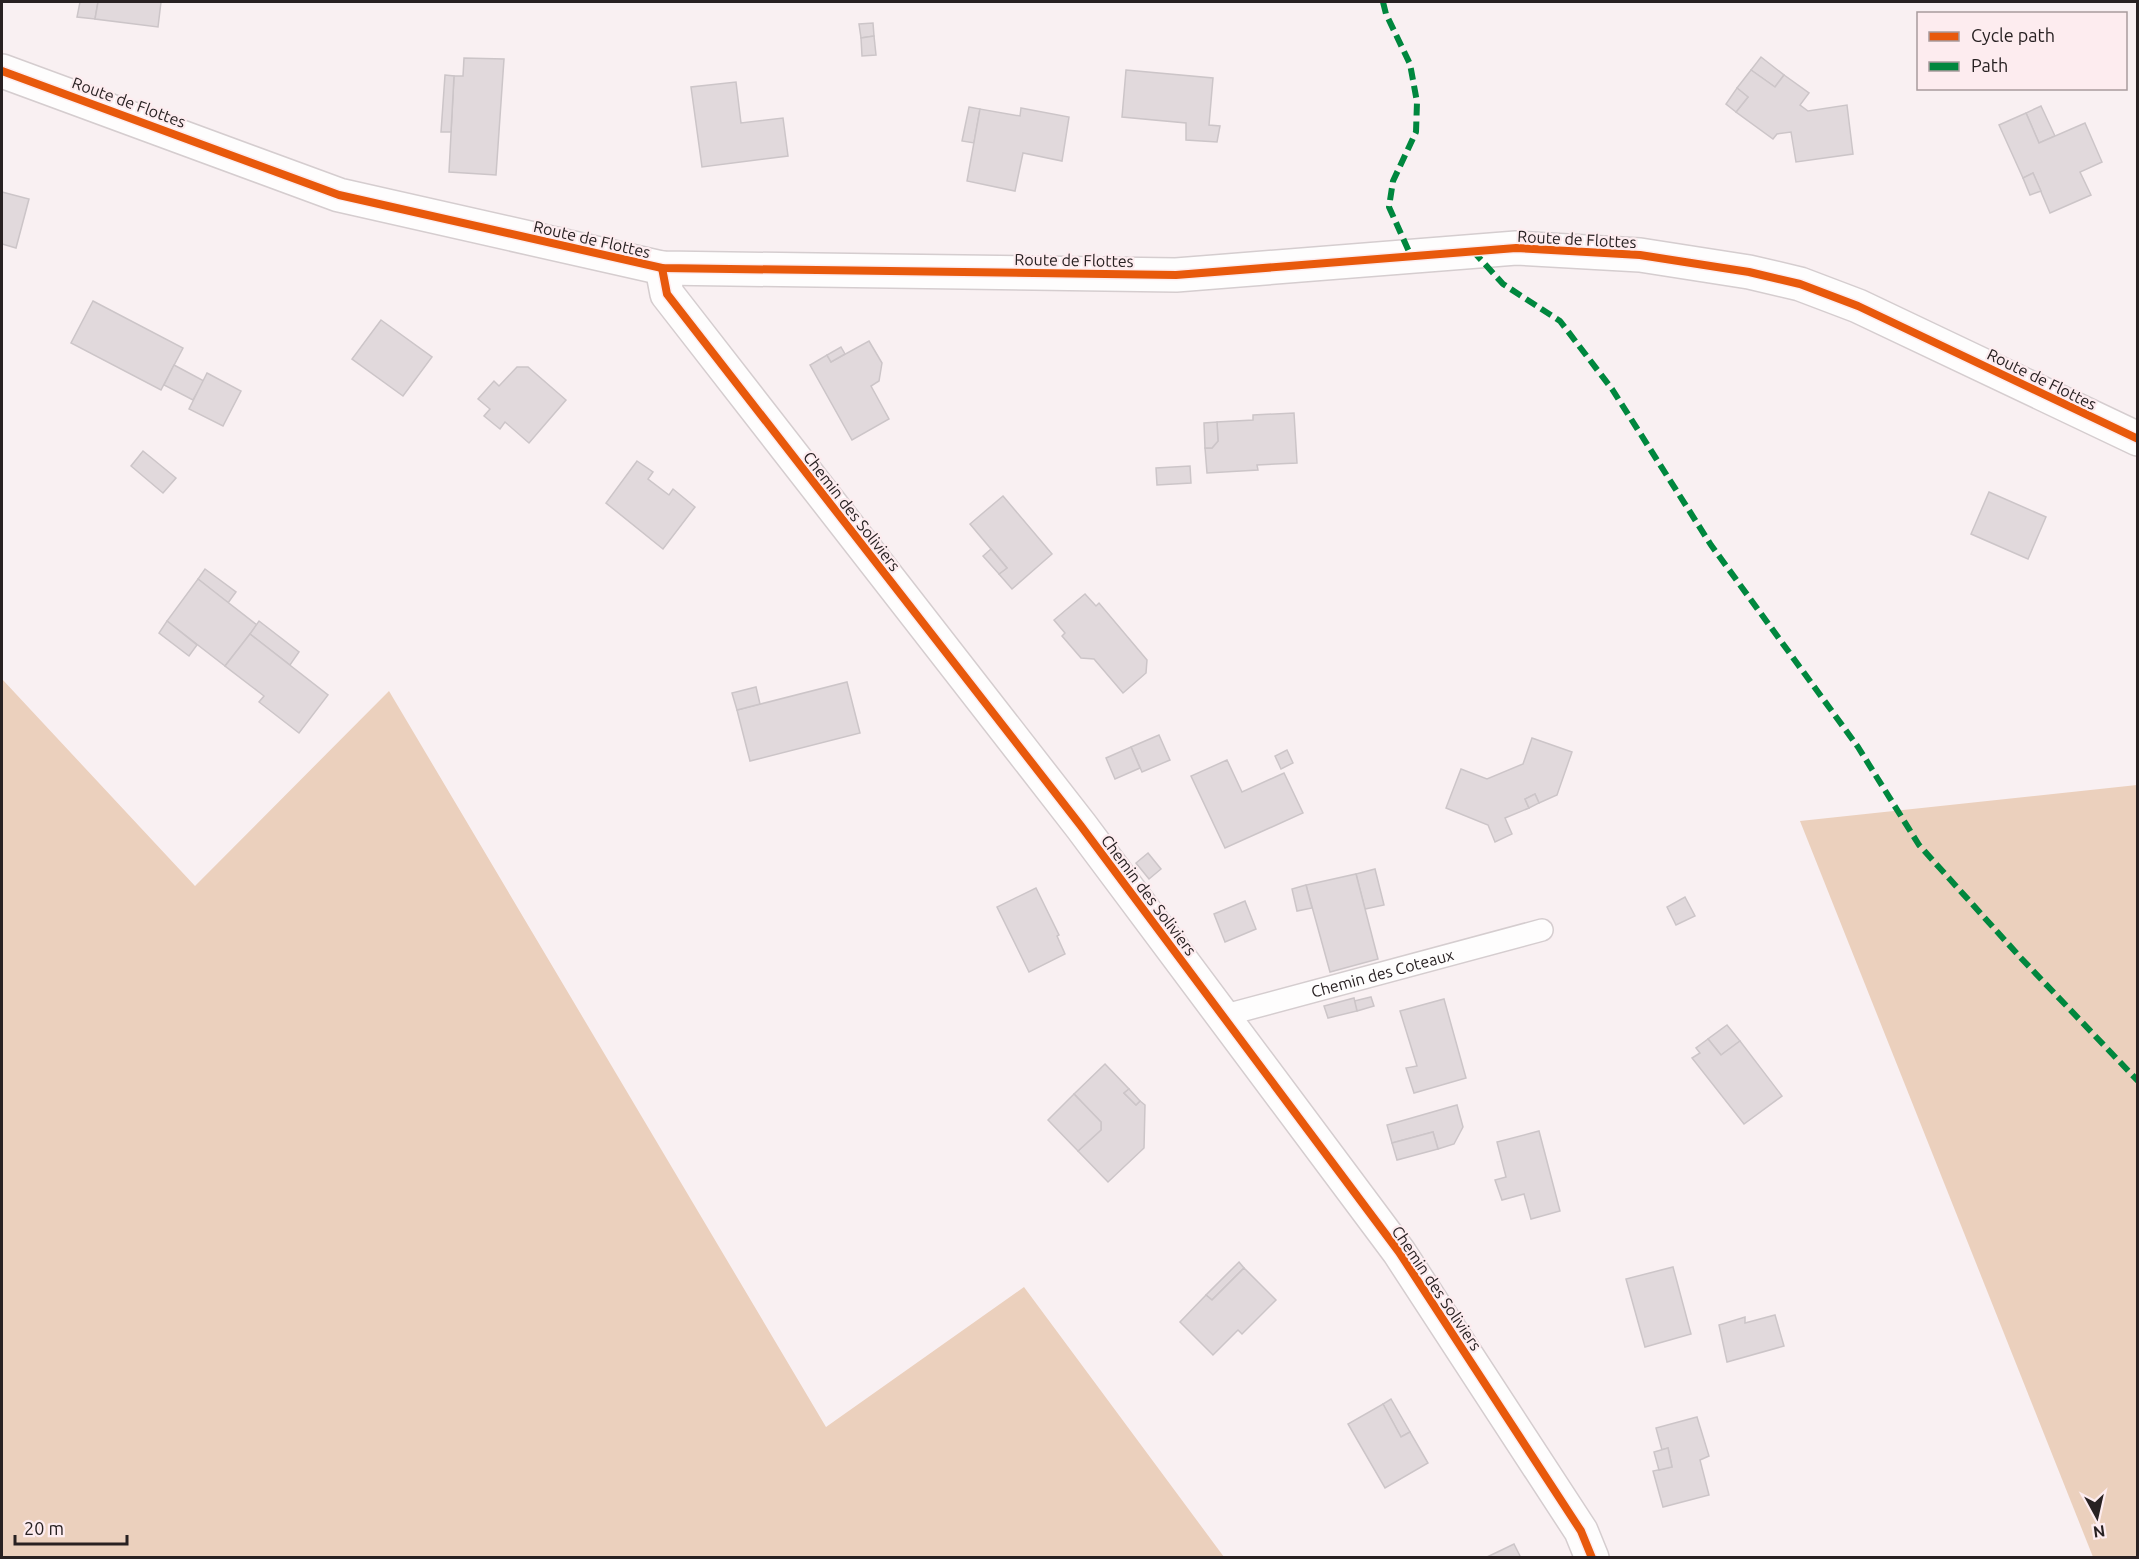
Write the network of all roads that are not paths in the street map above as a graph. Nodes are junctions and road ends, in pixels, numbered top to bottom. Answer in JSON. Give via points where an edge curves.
{"nodes":[{"id":1,"x":2,"y":71,"type":"edge"},
{"id":2,"x":662,"y":268,"type":"junction"},
{"id":3,"x":2138,"y":439,"type":"edge"},
{"id":4,"x":1542,"y":930,"type":"dead end"},
{"id":5,"x":1222,"y":1016,"type":"junction"},
{"id":6,"x":1592,"y":1557,"type":"edge"}],
"edges":[{"from":1,"to":2,"type":"street","name":"Route de Flottes","via":[[339,195]]},
{"from":2,"to":3,"type":"street","name":"Route de Flottes","via":[[1176,275],[1516,249],[1640,255],[1800,284],[1858,306]]},
{"from":2,"to":5,"type":"street","name":"Chemin des Soliviers","via":[[667,294],[1081,826]]},
{"from":4,"to":5,"type":"lane","name":"Chemin des Coteaux"},
{"from":5,"to":6,"type":"street","name":"Chemin des Soliviers","via":[[1399,1252],[1581,1531]]}]}
